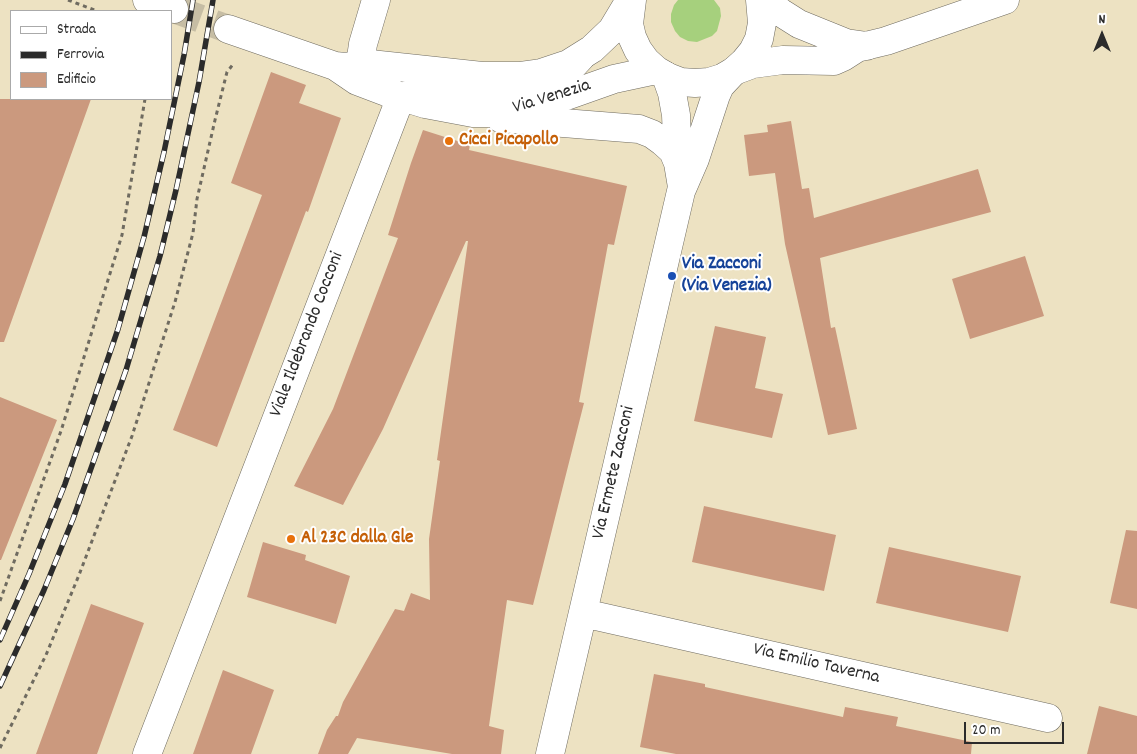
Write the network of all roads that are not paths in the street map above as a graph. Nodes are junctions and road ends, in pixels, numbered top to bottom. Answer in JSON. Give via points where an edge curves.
{"nodes":[{"id":1,"x":147,"y":0,"type":"edge"},
{"id":2,"x":376,"y":0,"type":"edge"},
{"id":3,"x":631,"y":0,"type":"edge"},
{"id":4,"x":760,"y":0,"type":"edge"},
{"id":5,"x":766,"y":0,"type":"edge"},
{"id":6,"x":1006,"y":0,"type":"edge"},
{"id":7,"x":174,"y":9,"type":"dead end"},
{"id":8,"x":228,"y":28,"type":"tunnel mouth"},
{"id":9,"x":867,"y":46,"type":"junction"},
{"id":10,"x":580,"y":57,"type":"junction"},
{"id":11,"x":347,"y":65,"type":"junction"},
{"id":12,"x":734,"y":71,"type":"junction"},
{"id":13,"x":661,"y":73,"type":"junction"},
{"id":14,"x":404,"y":98,"type":"junction"},
{"id":15,"x":464,"y":112,"type":"junction"},
{"id":16,"x":678,"y":163,"type":"junction"},
{"id":17,"x":680,"y":193,"type":"junction"},
{"id":18,"x":583,"y":613,"type":"junction"},
{"id":19,"x":1048,"y":718,"type":"dead end"},
{"id":20,"x":147,"y":754,"type":"edge"},
{"id":21,"x":550,"y":754,"type":"edge"}],
"edges":[{"from":1,"to":7,"type":"street"},
{"from":2,"to":11,"type":"street","via":[[366,32]]},
{"from":3,"to":10,"type":"street","name":"Via Venezia","via":[[612,30]]},
{"from":3,"to":13,"type":"street","name":"Via Venezia","via":[[632,37],[646,61]]},
{"from":4,"to":12,"type":"street","name":"Via Venezia","via":[[762,23],[759,38],[753,51]]},
{"from":5,"to":9,"type":"street","name":"Via Venezia","via":[[799,24],[846,43]]},
{"from":6,"to":9,"type":"street","name":"Via Venezia"},
{"from":8,"to":11,"type":"street","name":"Via Venezia"},
{"from":9,"to":12,"type":"street","name":"Via Venezia","via":[[834,61],[778,60]]},
{"from":10,"to":11,"type":"street","name":"Via Venezia","via":[[541,74],[519,76]]},
{"from":10,"to":14,"type":"street","via":[[556,84],[538,90],[483,95],[430,89]]},
{"from":11,"to":14,"type":"street","name":"Via Venezia","via":[[357,81]]},
{"from":12,"to":13,"type":"street","name":"Via Venezia","via":[[722,78],[702,82],[681,82]]},
{"from":12,"to":17,"type":"street","name":"Via Ermete Zacconi","via":[[716,94],[697,154]]},
{"from":13,"to":15,"type":"street","name":"Via Venezia","via":[[614,79],[522,110]]},
{"from":13,"to":16,"type":"street","name":"Via Ermete Zacconi","via":[[672,93],[676,114]]},
{"from":14,"to":15,"type":"street","name":"Via Venezia"},
{"from":14,"to":20,"type":"street","name":"Viale Ildebrando Cocconi","via":[[392,117]]},
{"from":15,"to":16,"type":"street","name":"Via Ermete Zacconi","via":[[639,129],[664,142]]},
{"from":16,"to":17,"type":"street","name":"Via Ermete Zacconi"},
{"from":17,"to":18,"type":"street","name":"Via Ermete Zacconi"},
{"from":18,"to":19,"type":"street","name":"Via Emilio Taverna"},
{"from":18,"to":21,"type":"street","name":"Via Ermete Zacconi"}]}
